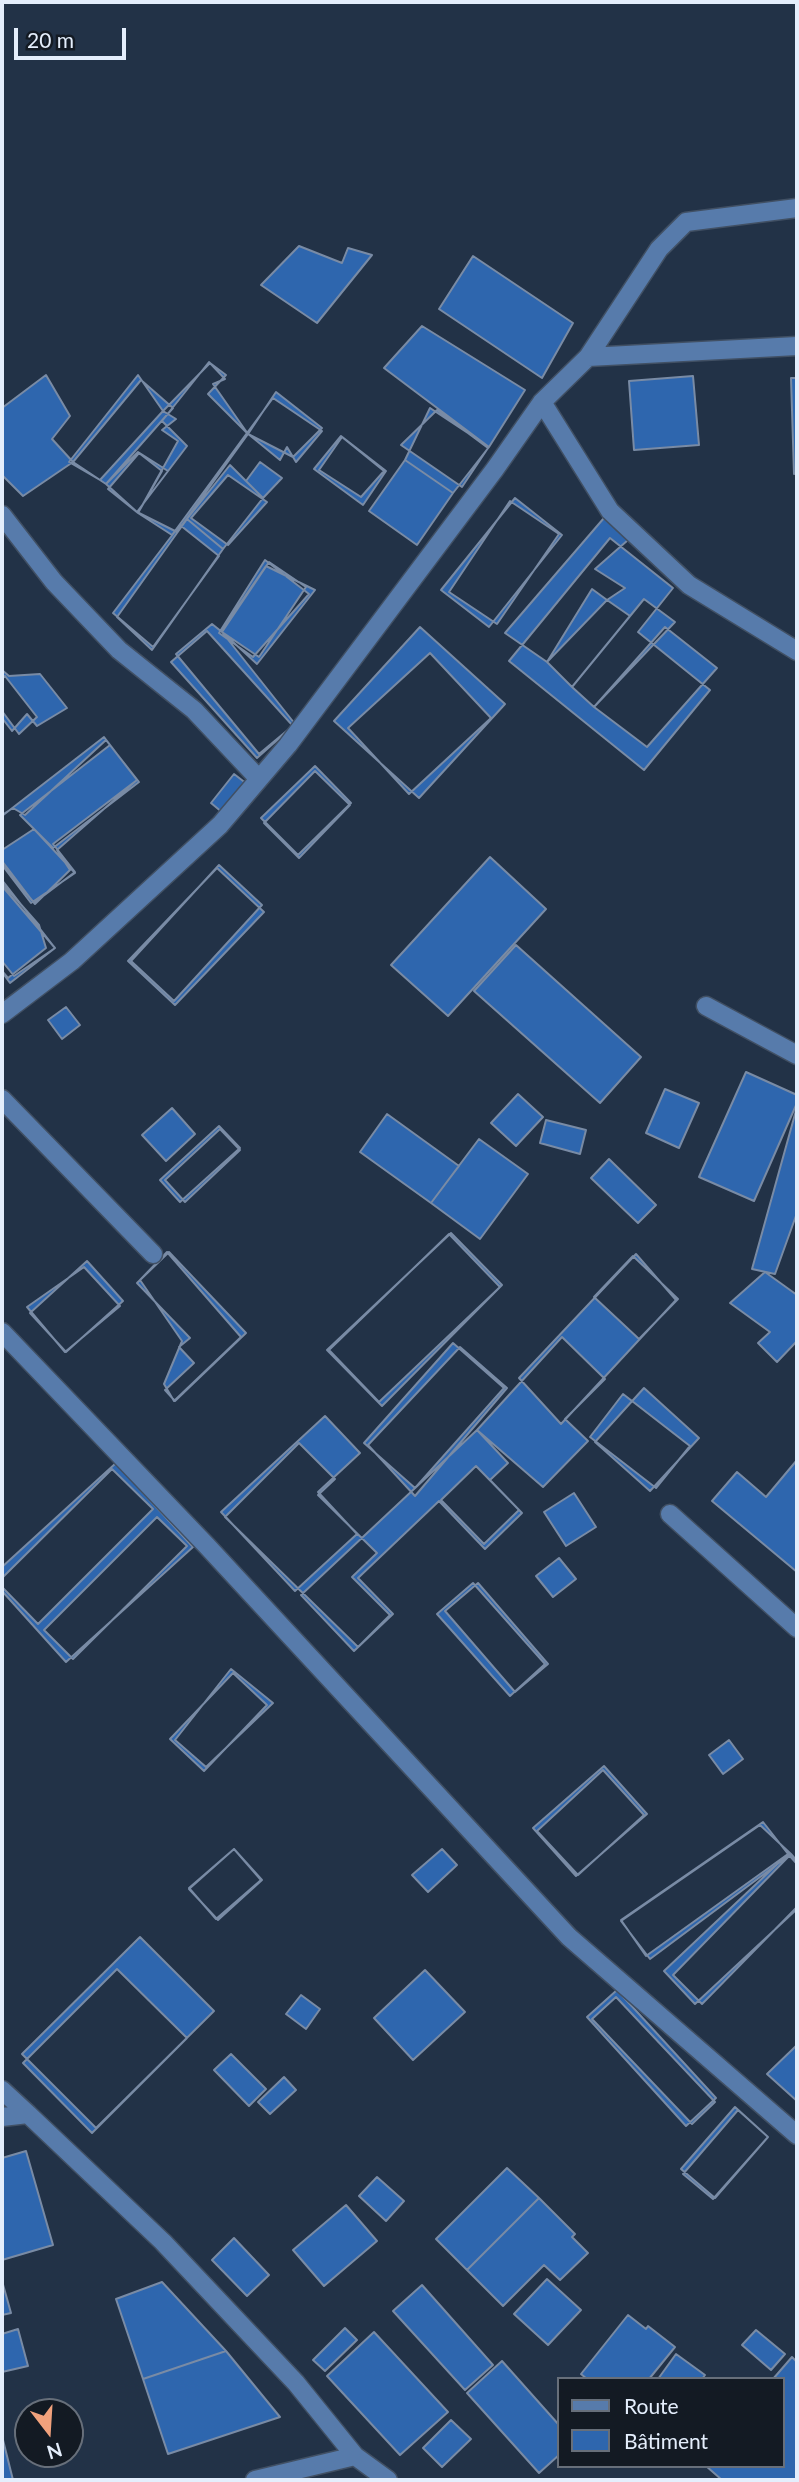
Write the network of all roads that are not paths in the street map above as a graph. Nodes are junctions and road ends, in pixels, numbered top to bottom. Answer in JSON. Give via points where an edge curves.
{"nodes":[{"id":1,"x":797,"y":208,"type":"edge"},
{"id":2,"x":797,"y":346,"type":"edge"},
{"id":3,"x":588,"y":357,"type":"junction"},
{"id":4,"x":542,"y":402,"type":"junction"},
{"id":5,"x":2,"y":514,"type":"edge"},
{"id":6,"x":797,"y":651,"type":"edge"},
{"id":7,"x":259,"y":779,"type":"junction"},
{"id":8,"x":706,"y":1006,"type":"dead end"},
{"id":9,"x":2,"y":1014,"type":"edge"},
{"id":10,"x":797,"y":1055,"type":"edge"},
{"id":11,"x":2,"y":1099,"type":"edge"},
{"id":12,"x":153,"y":1254,"type":"dead end"},
{"id":13,"x":2,"y":1332,"type":"edge"},
{"id":14,"x":670,"y":1514,"type":"dead end"},
{"id":15,"x":797,"y":1628,"type":"edge"},
{"id":16,"x":2,"y":2090,"type":"edge"},
{"id":17,"x":28,"y":2114,"type":"junction"},
{"id":18,"x":2,"y":2117,"type":"edge"},
{"id":19,"x":797,"y":2135,"type":"edge"},
{"id":20,"x":355,"y":2456,"type":"junction"},
{"id":21,"x":255,"y":2480,"type":"edge"},
{"id":22,"x":388,"y":2480,"type":"edge"}],
"edges":[{"from":1,"to":3,"type":"street","via":[[686,222],[659,249]]},
{"from":2,"to":3,"type":"street"},
{"from":3,"to":4,"type":"street"},
{"from":4,"to":6,"type":"street","via":[[610,511],[689,585]]},
{"from":4,"to":7,"type":"street"},
{"from":5,"to":7,"type":"street","via":[[54,582],[119,650],[194,710]]},
{"from":7,"to":9,"type":"street","via":[[220,825],[72,961]]},
{"from":8,"to":10,"type":"street"},
{"from":11,"to":12,"type":"street"},
{"from":13,"to":19,"type":"street","via":[[569,1937]]},
{"from":14,"to":15,"type":"street"},
{"from":16,"to":17,"type":"street"},
{"from":17,"to":18,"type":"street"},
{"from":17,"to":20,"type":"street","via":[[163,2242],[296,2383]]},
{"from":20,"to":21,"type":"street"},
{"from":20,"to":22,"type":"street"}]}
